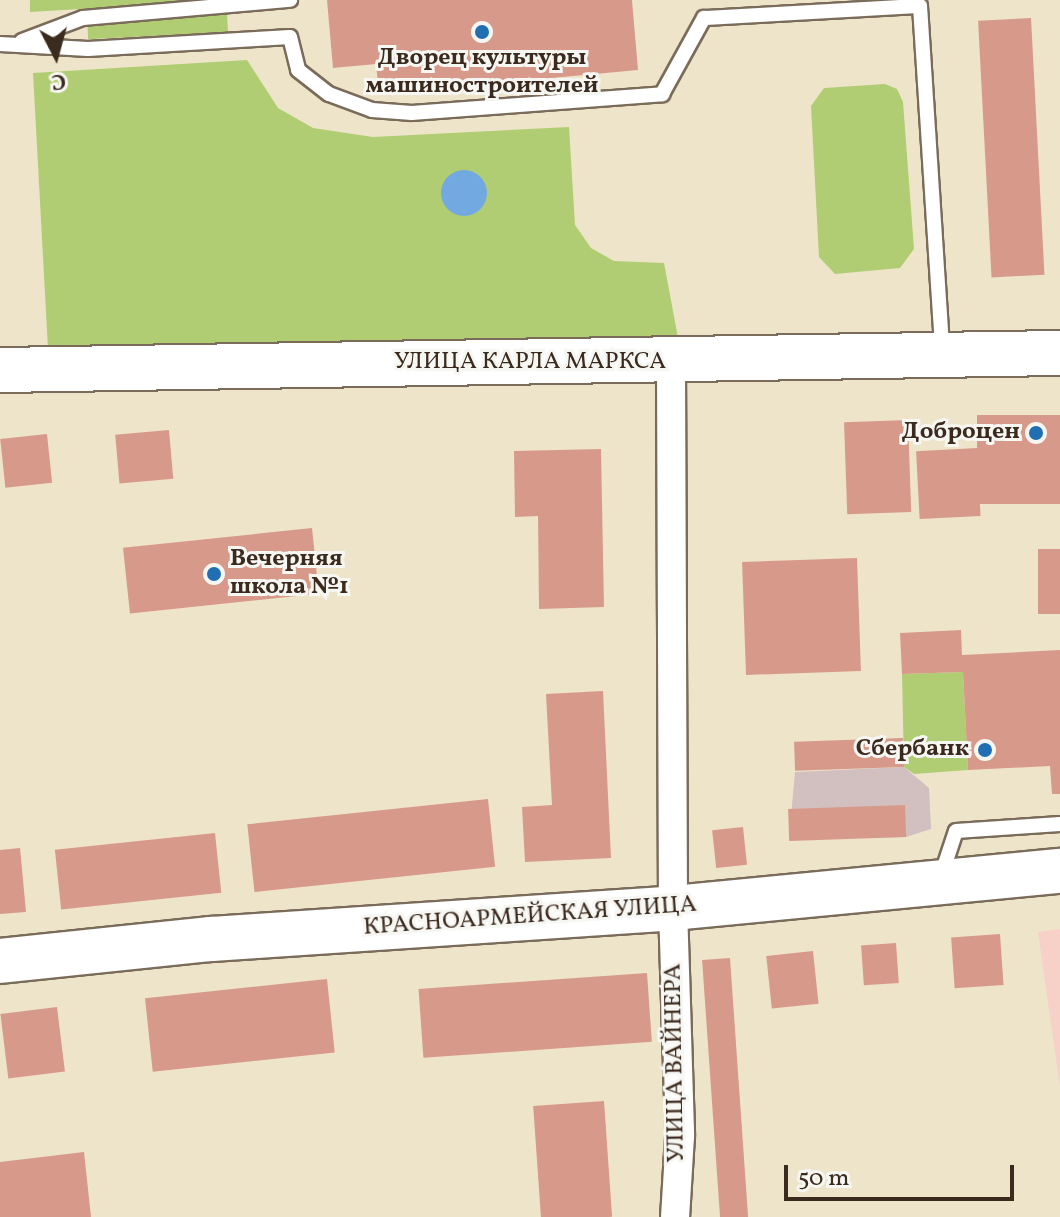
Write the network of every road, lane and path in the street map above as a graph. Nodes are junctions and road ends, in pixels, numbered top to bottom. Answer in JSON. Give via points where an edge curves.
{"nodes":[{"id":1,"x":290,"y":0,"type":"edge"},
{"id":2,"x":18,"y":43,"type":"junction"},
{"id":3,"x":0,"y":44,"type":"edge"},
{"id":4,"x":1060,"y":353,"type":"edge"},
{"id":5,"x":943,"y":357,"type":"junction"},
{"id":6,"x":671,"y":363,"type":"junction"},
{"id":7,"x":0,"y":370,"type":"edge"},
{"id":8,"x":1060,"y":824,"type":"edge"},
{"id":9,"x":1060,"y":871,"type":"edge"},
{"id":10,"x":938,"y":884,"type":"junction"},
{"id":11,"x":673,"y":908,"type":"junction"},
{"id":12,"x":0,"y":961,"type":"edge"},
{"id":13,"x":675,"y":1217,"type":"edge"}],
"edges":[{"from":1,"to":2,"type":"lane","via":[[83,18]]},
{"from":2,"to":3,"type":"lane"},
{"from":2,"to":5,"type":"lane","via":[[88,49],[290,37],[298,70],[329,94],[372,110],[412,113],[662,94],[704,18],[920,6]]},
{"from":4,"to":5,"type":"main road","name":"УЛИЦА КАРЛА МАРКСА"},
{"from":5,"to":6,"type":"main road","name":"УЛИЦА КАРЛА МАРКСА"},
{"from":6,"to":7,"type":"main road","name":"УЛИЦА КАРЛА МАРКСА"},
{"from":6,"to":11,"type":"street","name":"УЛИЦА ВАЙНЕРА"},
{"from":8,"to":10,"type":"lane","via":[[956,831]]},
{"from":9,"to":10,"type":"main road","name":"КРАСНОАРМЕЙСКАЯ УЛИЦА"},
{"from":10,"to":11,"type":"main road","name":"КРАСНОАРМЕЙСКАЯ УЛИЦА"},
{"from":11,"to":12,"type":"main road","name":"КРАСНОАРМЕЙСКАЯ УЛИЦА","via":[[211,939]]},
{"from":11,"to":13,"type":"street","name":"УЛИЦА ВАЙНЕРА","via":[[680,1136]]}]}
